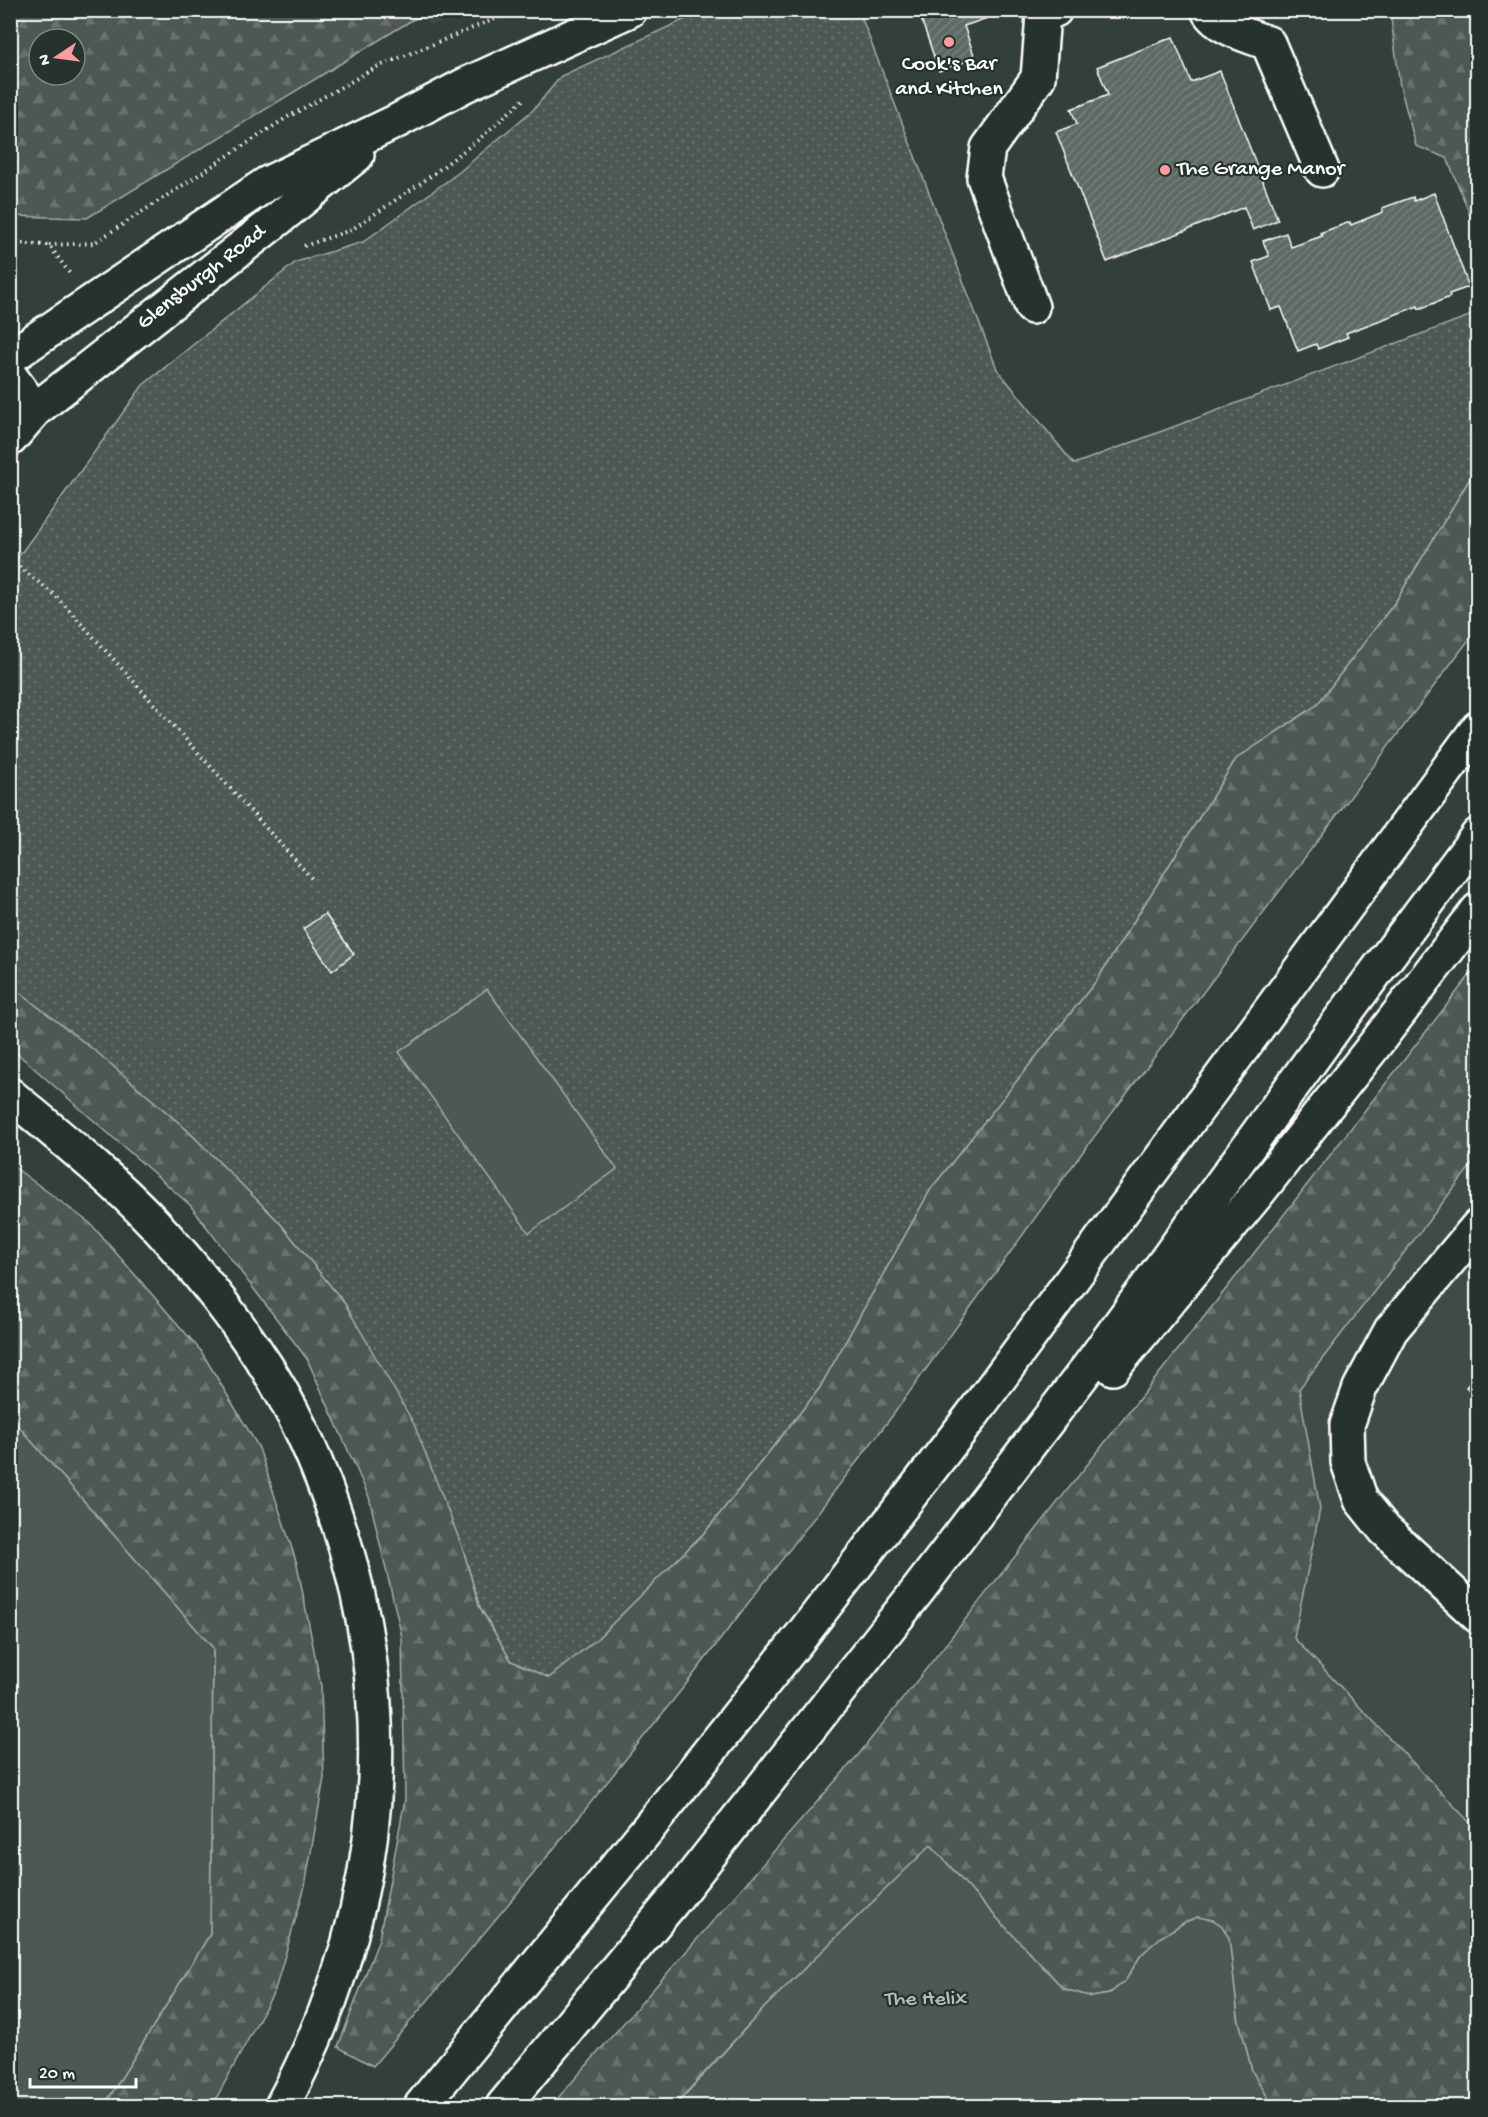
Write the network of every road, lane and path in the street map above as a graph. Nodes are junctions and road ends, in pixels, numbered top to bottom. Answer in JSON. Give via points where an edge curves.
{"nodes":[{"id":1,"x":517,"y":10,"type":"edge"},
{"id":2,"x":630,"y":10,"type":"edge"},
{"id":3,"x":1055,"y":10,"type":"edge"},
{"id":4,"x":1208,"y":10,"type":"edge"},
{"id":5,"x":398,"y":121,"type":"junction"},
{"id":6,"x":1322,"y":170,"type":"dead end"},
{"id":7,"x":49,"y":245,"type":"dead end"},
{"id":8,"x":1032,"y":307,"type":"dead end"},
{"id":9,"x":10,"y":357,"type":"edge"},
{"id":10,"x":10,"y":376,"type":"edge"},
{"id":11,"x":35,"y":410,"type":"junction"},
{"id":12,"x":10,"y":439,"type":"edge"},
{"id":13,"x":10,"y":560,"type":"edge"},
{"id":14,"x":1478,"y":728,"type":"edge"},
{"id":15,"x":1478,"y":835,"type":"edge"},
{"id":16,"x":314,"y":881,"type":"dead end"},
{"id":17,"x":1478,"y":910,"type":"edge"},
{"id":18,"x":10,"y":1095,"type":"edge"},
{"id":19,"x":1478,"y":1226,"type":"edge"},
{"id":20,"x":1478,"y":1616,"type":"edge"},
{"id":21,"x":736,"y":1821,"type":"junction"},
{"id":22,"x":282,"y":2106,"type":"edge"},
{"id":23,"x":421,"y":2106,"type":"edge"},
{"id":24,"x":503,"y":2106,"type":"edge"}],
"edges":[{"from":1,"to":7,"type":"path","via":[[378,67],[286,118],[94,243]]},
{"from":2,"to":5,"type":"main road","name":"Glensburgh Road","via":[[465,85]]},
{"from":3,"to":8,"type":"main road","via":[[1043,15],[1038,78],[988,148],[984,178]]},
{"from":4,"to":6,"type":"main road","via":[[1231,29],[1268,43]]},
{"from":5,"to":9,"type":"main road","name":"Glensburgh Road","via":[[268,183]]},
{"from":5,"to":11,"type":"main road","name":"Glensburgh Road"},
{"from":10,"to":11,"type":"main road"},
{"from":11,"to":12,"type":"main road","name":"Glensburgh Road"},
{"from":13,"to":16,"type":"path","via":[[59,599]]},
{"from":14,"to":23,"type":"main road","via":[[970,1418],[646,1831]]},
{"from":15,"to":21,"type":"main road","via":[[1093,1361]]},
{"from":17,"to":21,"type":"main road","via":[[1257,1194]]},
{"from":18,"to":22,"type":"main road","via":[[152,1221],[254,1348],[304,1433],[352,1567],[369,1654],[377,1736],[370,1849],[357,1914],[336,1984],[304,2065]]},
{"from":19,"to":20,"type":"main road","via":[[1391,1330],[1360,1388],[1347,1425],[1348,1462],[1361,1500],[1385,1530]]},
{"from":21,"to":24,"type":"main road"}]}
